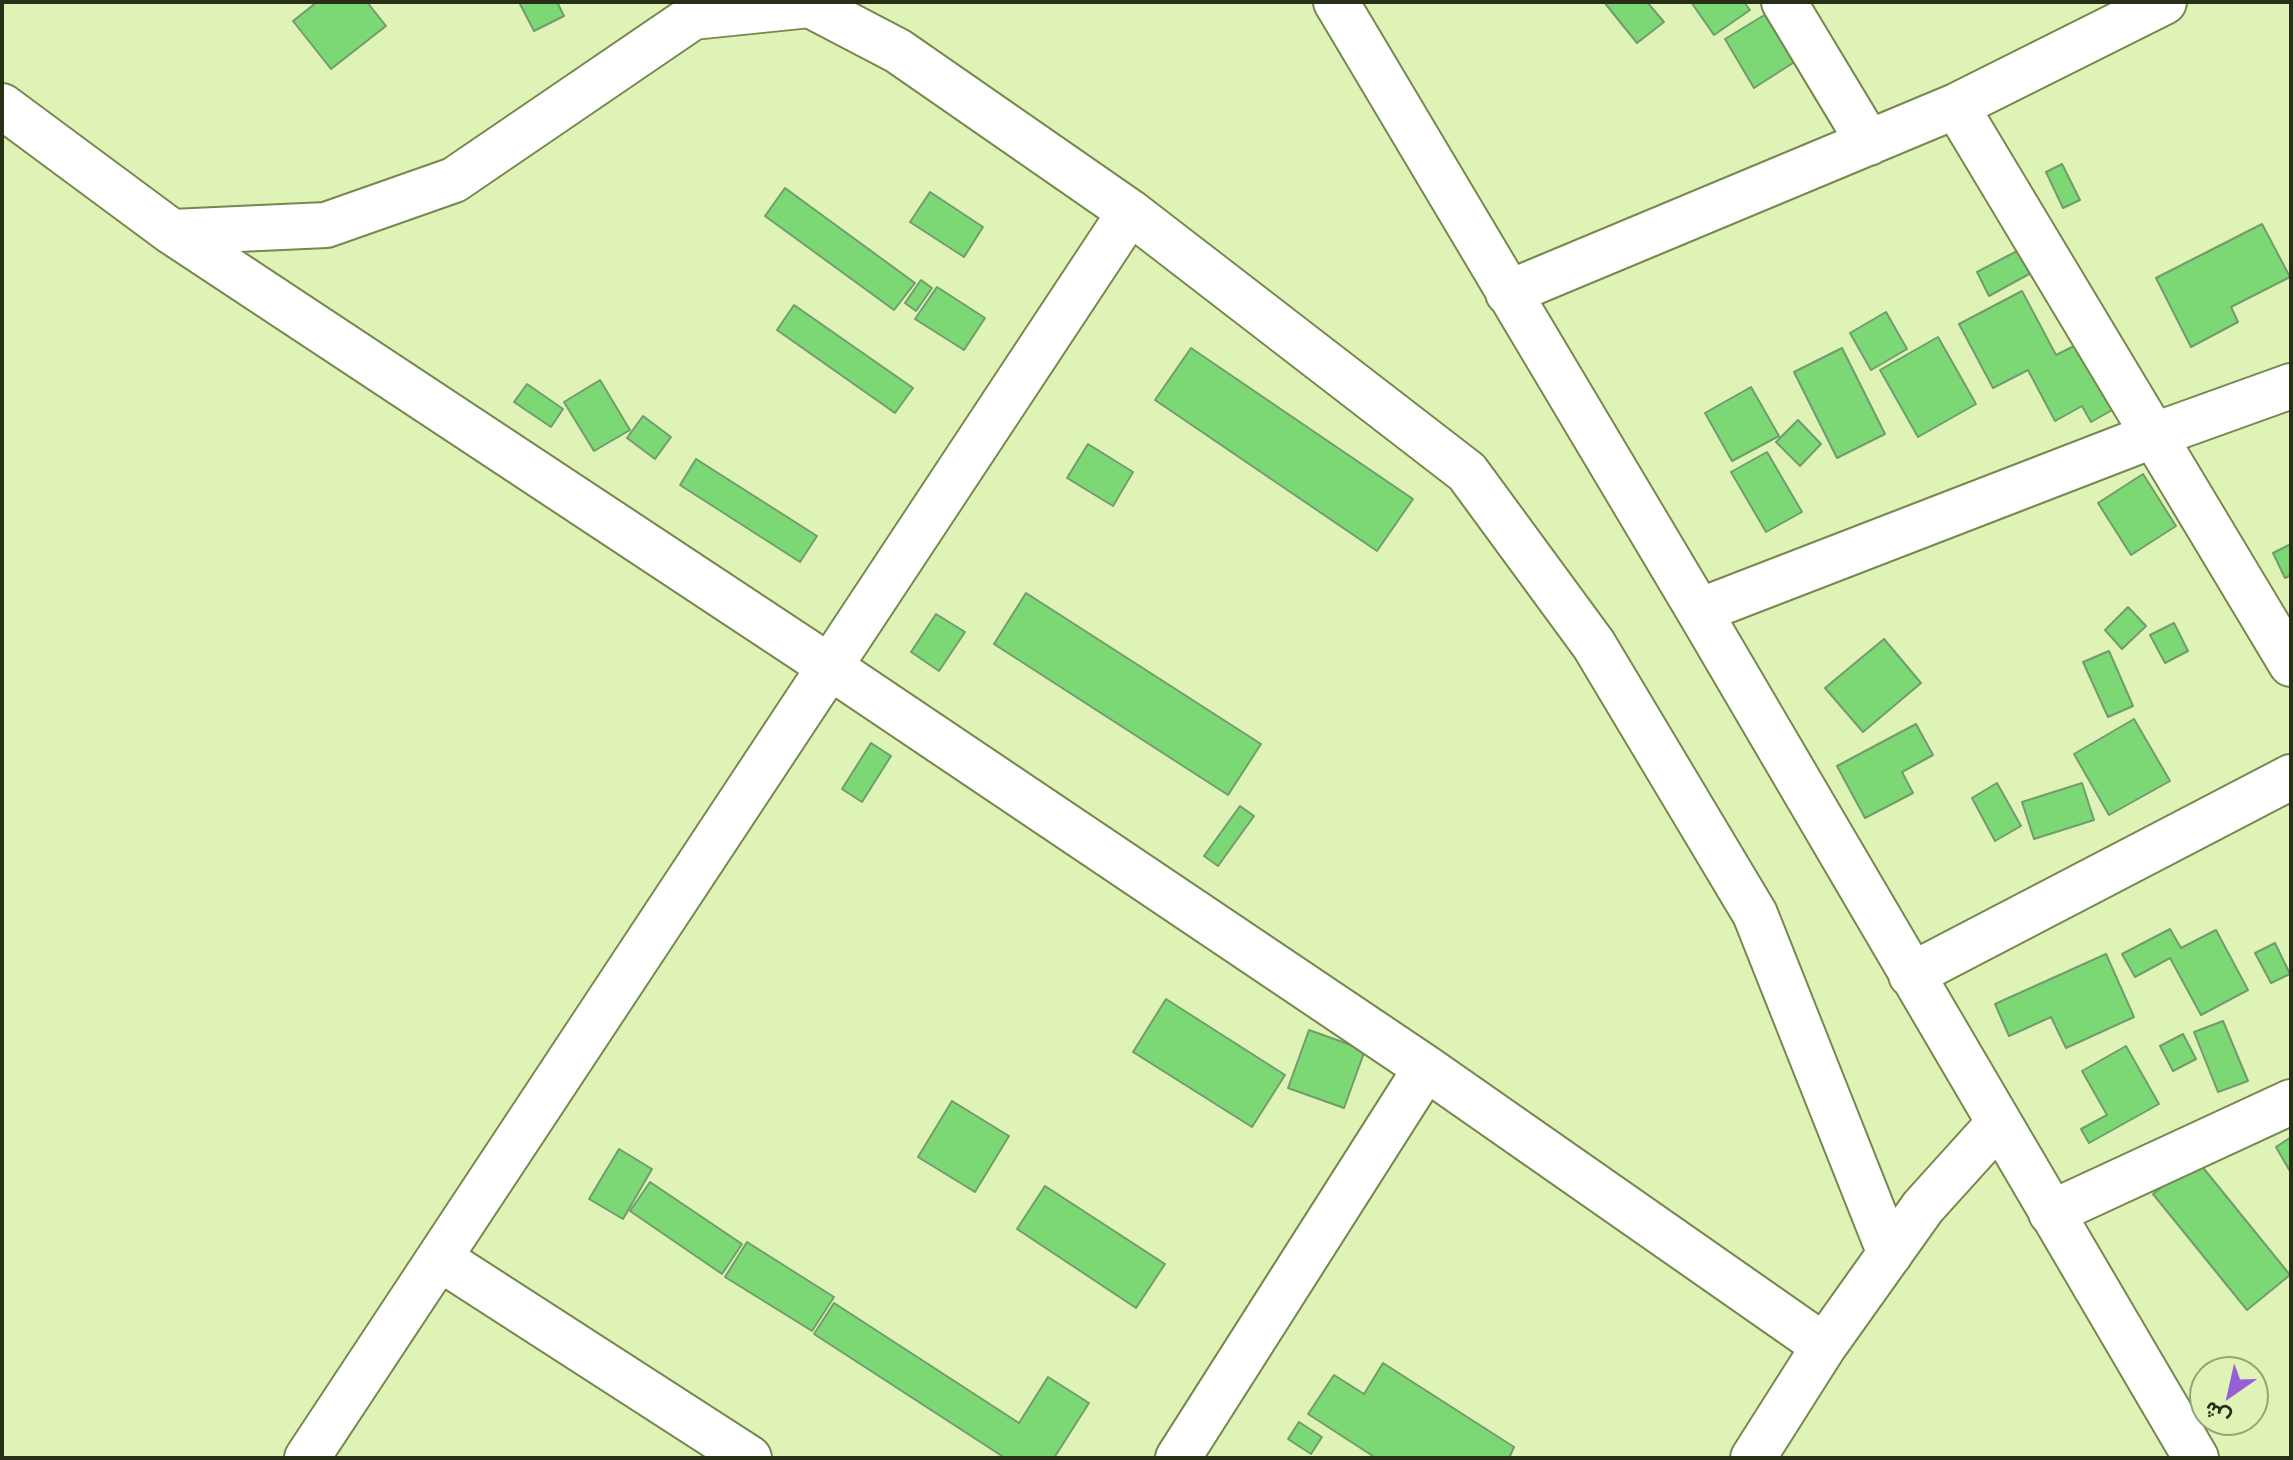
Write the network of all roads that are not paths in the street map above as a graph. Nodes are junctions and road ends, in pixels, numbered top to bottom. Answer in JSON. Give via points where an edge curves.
{"nodes":[{"id":1,"x":1336,"y":2,"type":"edge"},
{"id":2,"x":1784,"y":2,"type":"edge"},
{"id":3,"x":2164,"y":2,"type":"edge"},
{"id":4,"x":810,"y":3,"type":"edge"},
{"id":5,"x":2,"y":106,"type":"edge"},
{"id":6,"x":1956,"y":106,"type":"junction"},
{"id":7,"x":1869,"y":143,"type":"junction"},
{"id":8,"x":1130,"y":212,"type":"junction"},
{"id":9,"x":172,"y":232,"type":"junction"},
{"id":10,"x":1508,"y":293,"type":"junction"},
{"id":11,"x":2291,"y":386,"type":"edge"},
{"id":12,"x":2152,"y":436,"type":"junction"},
{"id":13,"x":1699,"y":611,"type":"junction"},
{"id":14,"x":2291,"y":664,"type":"edge"},
{"id":15,"x":830,"y":667,"type":"junction"},
{"id":16,"x":2291,"y":777,"type":"edge"},
{"id":17,"x":1911,"y":975,"type":"junction"},
{"id":18,"x":1426,"y":1068,"type":"junction"},
{"id":19,"x":2291,"y":1102,"type":"edge"},
{"id":20,"x":1998,"y":1124,"type":"junction"},
{"id":21,"x":2051,"y":1213,"type":"junction"},
{"id":22,"x":1890,"y":1254,"type":"junction"},
{"id":23,"x":439,"y":1258,"type":"junction"},
{"id":24,"x":1824,"y":1346,"type":"junction"},
{"id":25,"x":307,"y":1458,"type":"edge"},
{"id":26,"x":749,"y":1458,"type":"edge"},
{"id":27,"x":1178,"y":1458,"type":"edge"},
{"id":28,"x":1753,"y":1458,"type":"edge"},
{"id":29,"x":2196,"y":1458,"type":"edge"}],
"edges":[{"from":1,"to":10,"type":"street"},
{"from":2,"to":7,"type":"street"},
{"from":3,"to":6,"type":"street"},
{"from":4,"to":8,"type":"street","via":[[898,51]]},
{"from":4,"to":9,"type":"street","via":[[693,17],[454,180],[326,225]]},
{"from":5,"to":9,"type":"street"},
{"from":6,"to":7,"type":"street"},
{"from":6,"to":12,"type":"street"},
{"from":7,"to":10,"type":"street"},
{"from":8,"to":15,"type":"street"},
{"from":8,"to":22,"type":"street","via":[[1467,472],[1594,645],[1755,914]]},
{"from":9,"to":15,"type":"street"},
{"from":10,"to":13,"type":"street"},
{"from":11,"to":12,"type":"street"},
{"from":12,"to":13,"type":"street"},
{"from":12,"to":14,"type":"street"},
{"from":13,"to":17,"type":"street"},
{"from":15,"to":18,"type":"street"},
{"from":15,"to":23,"type":"street"},
{"from":16,"to":17,"type":"street"},
{"from":17,"to":20,"type":"street"},
{"from":18,"to":24,"type":"street"},
{"from":18,"to":27,"type":"street"},
{"from":19,"to":21,"type":"street"},
{"from":20,"to":21,"type":"street"},
{"from":20,"to":22,"type":"street","via":[[1923,1207]]},
{"from":21,"to":29,"type":"street"},
{"from":22,"to":24,"type":"street"},
{"from":23,"to":25,"type":"street"},
{"from":23,"to":26,"type":"street"},
{"from":24,"to":28,"type":"street"}]}
